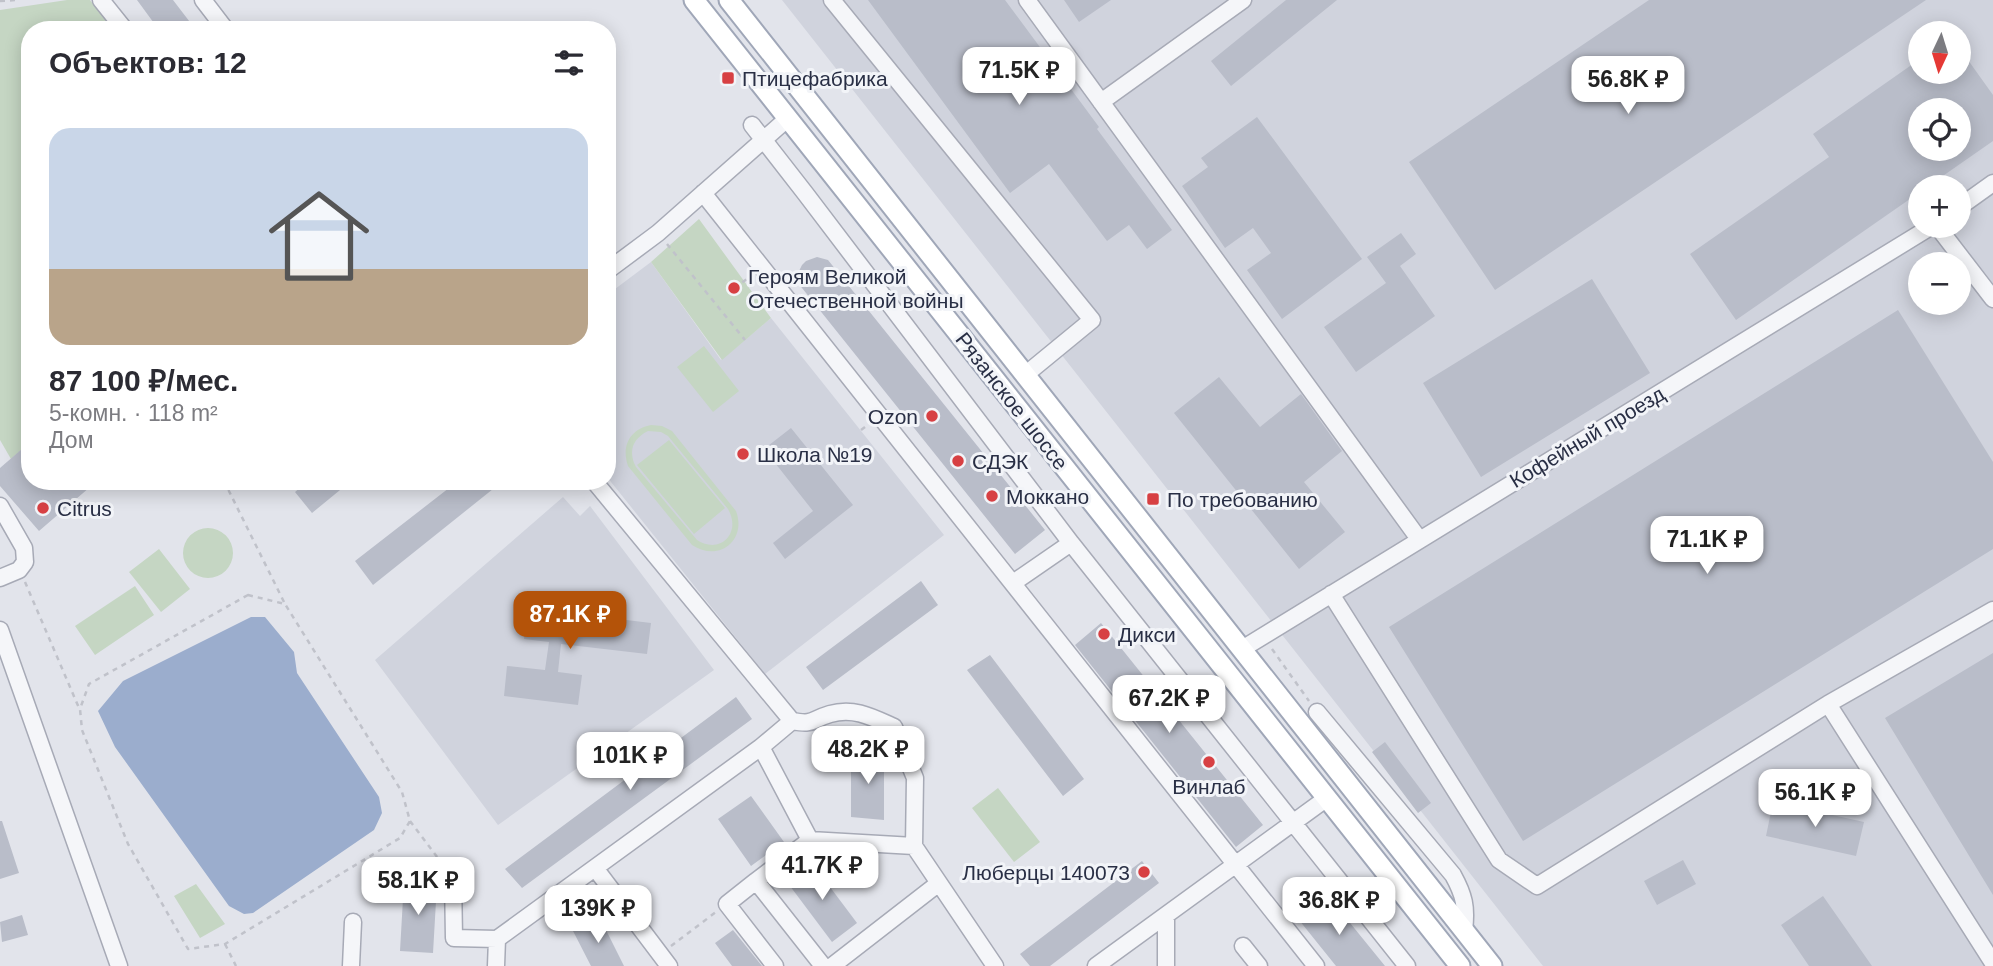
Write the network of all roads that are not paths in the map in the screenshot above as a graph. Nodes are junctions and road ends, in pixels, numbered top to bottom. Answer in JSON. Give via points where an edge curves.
{"nodes":[{"id":1,"x":101,"y":0,"type":"edge"},
{"id":2,"x":203,"y":0,"type":"edge"},
{"id":3,"x":694,"y":0,"type":"edge"},
{"id":4,"x":729,"y":0,"type":"edge"},
{"id":5,"x":832,"y":0,"type":"edge"},
{"id":6,"x":1027,"y":0,"type":"edge"},
{"id":7,"x":1243,"y":0,"type":"edge"},
{"id":8,"x":118,"y":21,"type":"edge"},
{"id":9,"x":219,"y":21,"type":"edge"},
{"id":10,"x":1101,"y":102,"type":"junction"},
{"id":11,"x":787,"y":119,"type":"junction"},
{"id":12,"x":752,"y":125,"type":"dead end"},
{"id":13,"x":763,"y":141,"type":"junction"},
{"id":14,"x":1993,"y":183,"type":"edge"},
{"id":15,"x":703,"y":193,"type":"junction"},
{"id":16,"x":1971,"y":199,"type":"edge"},
{"id":17,"x":1915,"y":238,"type":"edge"},
{"id":18,"x":1945,"y":238,"type":"edge"},
{"id":19,"x":616,"y":264,"type":"edge"},
{"id":20,"x":1993,"y":299,"type":"edge"},
{"id":21,"x":1026,"y":375,"type":"junction"},
{"id":22,"x":601,"y":490,"type":"edge"},
{"id":23,"x":0,"y":506,"type":"edge"},
{"id":24,"x":1419,"y":539,"type":"junction"},
{"id":25,"x":1071,"y":543,"type":"junction"},
{"id":26,"x":0,"y":578,"type":"edge"},
{"id":27,"x":1013,"y":583,"type":"junction"},
{"id":28,"x":1331,"y":594,"type":"junction"},
{"id":29,"x":1993,"y":610,"type":"edge"},
{"id":30,"x":0,"y":629,"type":"edge"},
{"id":31,"x":1242,"y":649,"type":"junction"},
{"id":32,"x":1828,"y":704,"type":"junction"},
{"id":33,"x":1317,"y":712,"type":"dead end"},
{"id":34,"x":792,"y":721,"type":"junction"},
{"id":35,"x":761,"y":747,"type":"junction"},
{"id":36,"x":1327,"y":798,"type":"junction"},
{"id":37,"x":1293,"y":823,"type":"junction"},
{"id":38,"x":810,"y":840,"type":"junction"},
{"id":39,"x":914,"y":846,"type":"junction"},
{"id":40,"x":1235,"y":865,"type":"junction"},
{"id":41,"x":595,"y":868,"type":"junction"},
{"id":42,"x":453,"y":878,"type":"road end"},
{"id":43,"x":756,"y":881,"type":"junction"},
{"id":44,"x":939,"y":883,"type":"junction"},
{"id":45,"x":1166,"y":915,"type":"junction"},
{"id":46,"x":353,"y":922,"type":"dead end"},
{"id":47,"x":1464,"y":930,"type":"junction"},
{"id":48,"x":497,"y":939,"type":"junction"},
{"id":49,"x":1243,"y":946,"type":"dead end"},
{"id":50,"x":665,"y":960,"type":"edge"},
{"id":51,"x":1993,"y":963,"type":"edge"},
{"id":52,"x":119,"y":966,"type":"edge"},
{"id":53,"x":351,"y":966,"type":"edge"},
{"id":54,"x":496,"y":966,"type":"edge"},
{"id":55,"x":775,"y":966,"type":"edge"},
{"id":56,"x":823,"y":966,"type":"edge"},
{"id":57,"x":832,"y":966,"type":"edge"},
{"id":58,"x":995,"y":966,"type":"edge"},
{"id":59,"x":1096,"y":966,"type":"edge"},
{"id":60,"x":1166,"y":966,"type":"edge"},
{"id":61,"x":1259,"y":966,"type":"edge"},
{"id":62,"x":1316,"y":966,"type":"edge"},
{"id":63,"x":1407,"y":966,"type":"edge"},
{"id":64,"x":1460,"y":966,"type":"edge"},
{"id":65,"x":1492,"y":966,"type":"edge"}],
"edges":[{"from":1,"to":8,"type":"street"},
{"from":2,"to":9,"type":"street"},
{"from":3,"to":11,"type":"main road","name":"Рязанское шоссе"},
{"from":4,"to":21,"type":"main road","name":"Рязанское шоссе"},
{"from":5,"to":21,"type":"street","via":[[1092,320]]},
{"from":6,"to":10,"type":"street"},
{"from":7,"to":10,"type":"street"},
{"from":10,"to":24,"type":"street"},
{"from":11,"to":13,"type":"street"},
{"from":11,"to":36,"type":"main road","name":"Рязанское шоссе"},
{"from":12,"to":13,"type":"street"},
{"from":13,"to":15,"type":"street"},
{"from":13,"to":25,"type":"street"},
{"from":14,"to":16,"type":"street"},
{"from":15,"to":19,"type":"street"},
{"from":15,"to":27,"type":"street"},
{"from":17,"to":24,"type":"street","name":"Кофейный проезд"},
{"from":18,"to":20,"type":"street"},
{"from":21,"to":31,"type":"main road","name":"Рязанское шоссе"},
{"from":22,"to":34,"type":"street"},
{"from":23,"to":26,"type":"street","via":[[24,548],[25,562],[19,570]]},
{"from":24,"to":28,"type":"street","name":"Кофейный проезд"},
{"from":25,"to":27,"type":"street"},
{"from":25,"to":37,"type":"street"},
{"from":27,"to":40,"type":"street"},
{"from":28,"to":31,"type":"street","name":"Кофейный проезд"},
{"from":28,"to":32,"type":"street","via":[[1499,860],[1537,886]]},
{"from":29,"to":32,"type":"street"},
{"from":30,"to":52,"type":"street"},
{"from":31,"to":47,"type":"main road","name":"Рязанское шоссе"},
{"from":32,"to":51,"type":"street"},
{"from":33,"to":47,"type":"street","via":[[1453,875],[1463,893]]},
{"from":34,"to":35,"type":"street"},
{"from":34,"to":39,"type":"street","via":[[808,724],[831,714],[859,712],[894,727],[915,778]]},
{"from":35,"to":38,"type":"street"},
{"from":35,"to":41,"type":"street"},
{"from":36,"to":37,"type":"street"},
{"from":36,"to":64,"type":"main road","name":"Рязанское шоссе"},
{"from":37,"to":40,"type":"street"},
{"from":37,"to":63,"type":"street"},
{"from":38,"to":39,"type":"street"},
{"from":38,"to":43,"type":"street"},
{"from":39,"to":44,"type":"street"},
{"from":40,"to":45,"type":"street"},
{"from":40,"to":62,"type":"street"},
{"from":41,"to":48,"type":"street"},
{"from":41,"to":50,"type":"street"},
{"from":42,"to":48,"type":"street","via":[[454,938]]},
{"from":43,"to":55,"type":"street","via":[[727,904]]},
{"from":43,"to":56,"type":"street"},
{"from":44,"to":57,"type":"street"},
{"from":44,"to":58,"type":"street"},
{"from":45,"to":59,"type":"street"},
{"from":45,"to":60,"type":"street"},
{"from":46,"to":53,"type":"street"},
{"from":47,"to":65,"type":"main road","name":"Рязанское шоссе"},
{"from":48,"to":54,"type":"street"},
{"from":49,"to":61,"type":"street"}]}
